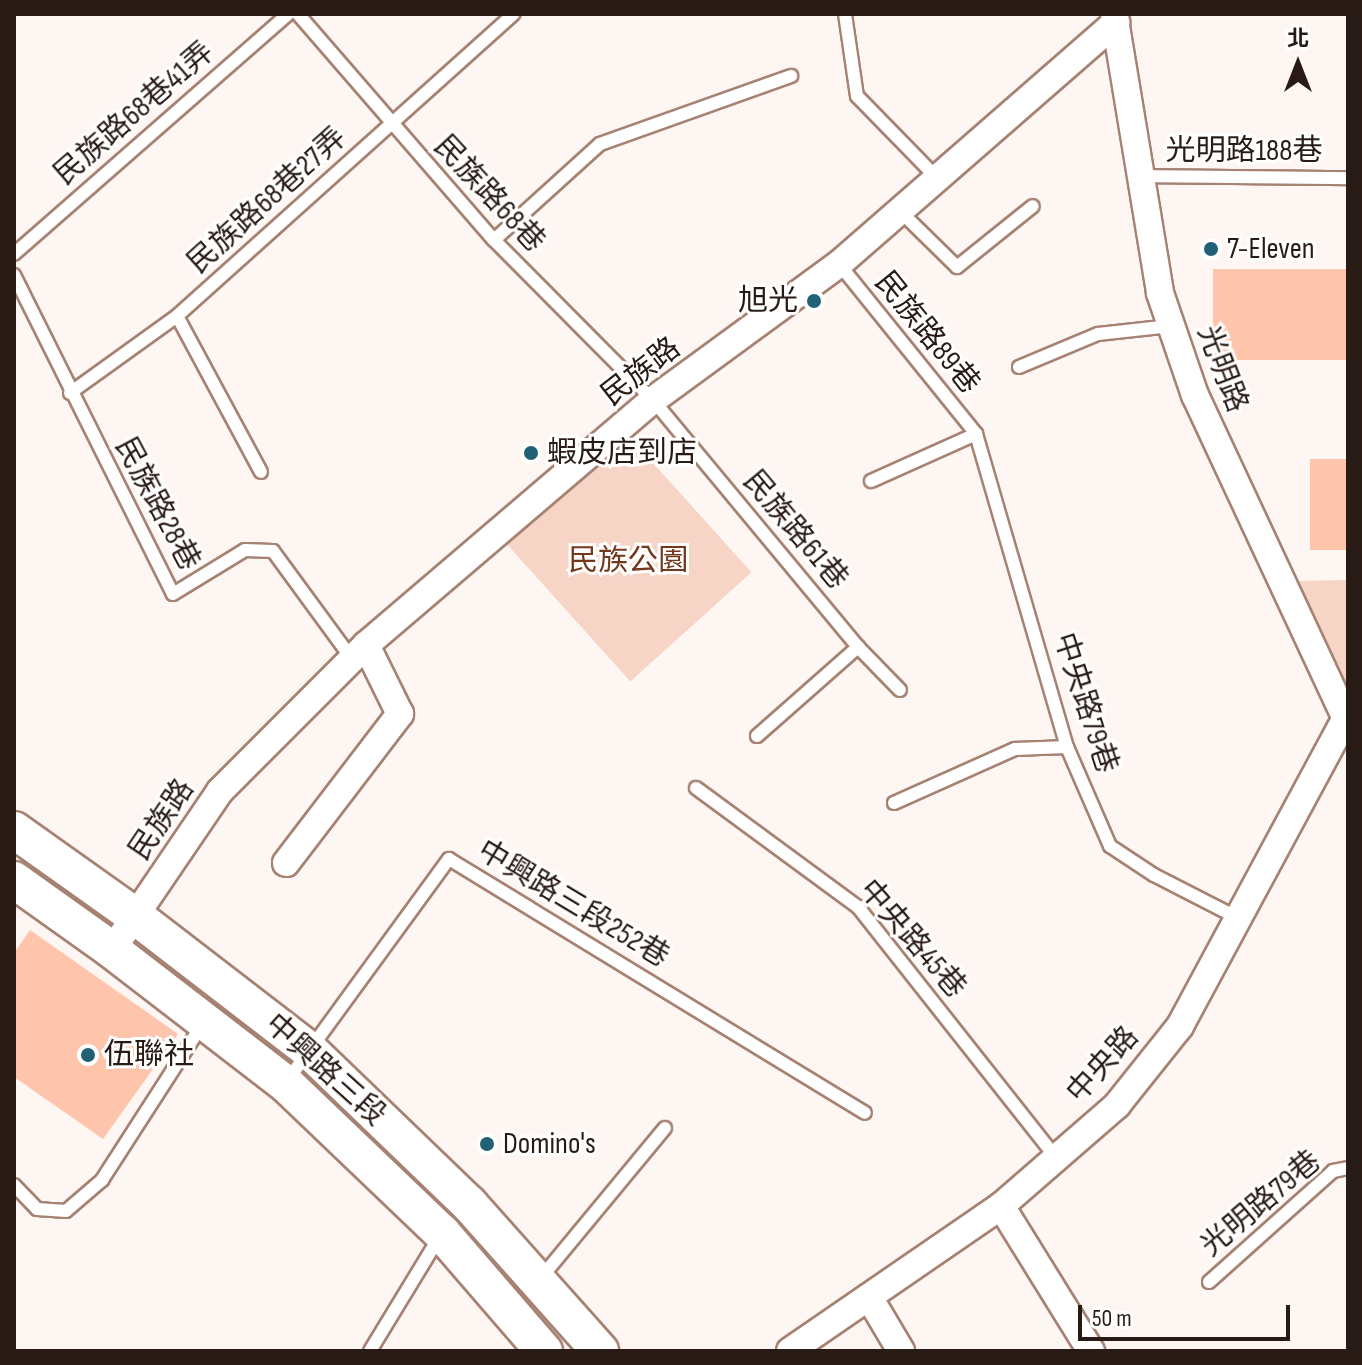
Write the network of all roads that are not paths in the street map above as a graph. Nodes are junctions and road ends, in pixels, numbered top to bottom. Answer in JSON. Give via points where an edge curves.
{"nodes":[{"id":1,"x":288,"y":14,"type":"edge"},
{"id":2,"x":298,"y":14,"type":"edge"},
{"id":3,"x":513,"y":14,"type":"edge"},
{"id":4,"x":845,"y":14,"type":"edge"},
{"id":5,"x":1115,"y":18,"type":"edge"},
{"id":6,"x":791,"y":76,"type":"dead end"},
{"id":7,"x":391,"y":125,"type":"junction"},
{"id":8,"x":1140,"y":176,"type":"junction"},
{"id":9,"x":1348,"y":178,"type":"edge"},
{"id":10,"x":938,"y":179,"type":"junction"},
{"id":11,"x":1033,"y":206,"type":"dead end"},
{"id":12,"x":900,"y":211,"type":"junction"},
{"id":13,"x":494,"y":240,"type":"junction"},
{"id":14,"x":14,"y":254,"type":"edge"},
{"id":15,"x":839,"y":264,"type":"junction"},
{"id":16,"x":14,"y":275,"type":"edge"},
{"id":17,"x":177,"y":316,"type":"junction"},
{"id":18,"x":1171,"y":326,"type":"junction"},
{"id":19,"x":1019,"y":367,"type":"dead end"},
{"id":20,"x":70,"y":393,"type":"junction"},
{"id":21,"x":653,"y":400,"type":"junction"},
{"id":22,"x":976,"y":434,"type":"junction"},
{"id":23,"x":261,"y":472,"type":"dead end"},
{"id":24,"x":871,"y":481,"type":"dead end"},
{"id":25,"x":858,"y":647,"type":"junction"},
{"id":26,"x":359,"y":652,"type":"junction"},
{"id":27,"x":900,"y":690,"type":"dead end"},
{"id":28,"x":1347,"y":720,"type":"edge"},
{"id":29,"x":757,"y":736,"type":"dead end"},
{"id":30,"x":1067,"y":747,"type":"junction"},
{"id":31,"x":696,"y":788,"type":"dead end"},
{"id":32,"x":894,"y":803,"type":"dead end"},
{"id":33,"x":14,"y":830,"type":"edge"},
{"id":34,"x":286,"y":863,"type":"dead end"},
{"id":35,"x":14,"y":880,"type":"edge"},
{"id":36,"x":135,"y":916,"type":"junction"},
{"id":37,"x":1238,"y":918,"type":"junction"},
{"id":38,"x":112,"y":950,"type":"junction"},
{"id":39,"x":204,"y":1020,"type":"junction"},
{"id":40,"x":309,"y":1050,"type":"junction"},
{"id":41,"x":286,"y":1084,"type":"junction"},
{"id":42,"x":865,"y":1113,"type":"dead end"},
{"id":43,"x":665,"y":1128,"type":"dead end"},
{"id":44,"x":1056,"y":1158,"type":"junction"},
{"id":45,"x":1348,"y":1168,"type":"edge"},
{"id":46,"x":14,"y":1185,"type":"edge"},
{"id":47,"x":1001,"y":1206,"type":"junction"},
{"id":48,"x":442,"y":1233,"type":"junction"},
{"id":49,"x":538,"y":1281,"type":"junction"},
{"id":50,"x":1209,"y":1282,"type":"dead end"},
{"id":51,"x":869,"y":1297,"type":"junction"},
{"id":52,"x":370,"y":1351,"type":"edge"},
{"id":53,"x":544,"y":1351,"type":"edge"},
{"id":54,"x":600,"y":1351,"type":"edge"},
{"id":55,"x":790,"y":1351,"type":"edge"},
{"id":56,"x":901,"y":1351,"type":"edge"},
{"id":57,"x":1091,"y":1351,"type":"edge"}],
"edges":[{"from":1,"to":14,"type":"lane","name":"民族路68巷41弄"},
{"from":2,"to":7,"type":"lane","name":"民族路68巷"},
{"from":3,"to":7,"type":"lane","name":"民族路68巷27弄"},
{"from":4,"to":10,"type":"lane","via":[[857,96]]},
{"from":5,"to":8,"type":"street","name":"光明路"},
{"from":5,"to":10,"type":"street","name":"民族路"},
{"from":6,"to":13,"type":"lane","via":[[600,144]]},
{"from":7,"to":13,"type":"lane","name":"民族路68巷"},
{"from":7,"to":17,"type":"lane","name":"民族路68巷27弄"},
{"from":8,"to":9,"type":"lane","name":"光明路188巷"},
{"from":8,"to":18,"type":"street","name":"光明路","via":[[1160,293]]},
{"from":10,"to":12,"type":"street","name":"民族路"},
{"from":11,"to":12,"type":"lane","via":[[957,267]]},
{"from":12,"to":15,"type":"street","name":"民族路"},
{"from":13,"to":21,"type":"lane","name":"民族路68巷"},
{"from":15,"to":21,"type":"street","name":"民族路"},
{"from":15,"to":22,"type":"lane","name":"民族路89巷"},
{"from":16,"to":20,"type":"lane"},
{"from":17,"to":20,"type":"lane","name":"民族路68巷27弄"},
{"from":17,"to":23,"type":"lane","name":"民族路68巷27弄"},
{"from":18,"to":19,"type":"lane","via":[[1098,334]]},
{"from":18,"to":28,"type":"street","name":"光明路","via":[[1195,395]]},
{"from":20,"to":26,"type":"lane","name":"民族路28巷","via":[[173,594],[245,550],[273,551]]},
{"from":21,"to":25,"type":"lane","name":"民族路61巷"},
{"from":21,"to":26,"type":"street","name":"民族路"},
{"from":22,"to":24,"type":"lane"},
{"from":22,"to":30,"type":"lane","name":"中央路79巷"},
{"from":25,"to":27,"type":"lane","name":"民族路61巷"},
{"from":25,"to":29,"type":"lane"},
{"from":26,"to":34,"type":"street","via":[[400,714]]},
{"from":26,"to":36,"type":"street","name":"民族路","via":[[220,791]]},
{"from":28,"to":37,"type":"street","name":"中央路"},
{"from":30,"to":32,"type":"lane","via":[[1015,749]]},
{"from":30,"to":37,"type":"lane","name":"中央路79巷","via":[[1110,846]]},
{"from":31,"to":44,"type":"lane","name":"中央路45巷","via":[[858,907]]},
{"from":33,"to":36,"type":"main road","name":"中興路三段"},
{"from":35,"to":38,"type":"main road","name":"中興路三段"},
{"from":36,"to":38,"type":"street","name":"民族路"},
{"from":36,"to":40,"type":"main road","name":"中興路三段"},
{"from":37,"to":44,"type":"street","name":"中央路","via":[[1180,1026],[1117,1105]]},
{"from":38,"to":39,"type":"main road","name":"中興路三段"},
{"from":39,"to":41,"type":"main road","name":"中興路三段"},
{"from":39,"to":46,"type":"lane","via":[[102,1180],[66,1211],[37,1209]]},
{"from":40,"to":41,"type":"lane","name":"中興路三段252巷"},
{"from":40,"to":42,"type":"lane","name":"中興路三段252巷","via":[[449,859]]},
{"from":40,"to":49,"type":"main road","name":"中興路三段","via":[[469,1204]]},
{"from":41,"to":48,"type":"main road","name":"中興路三段"},
{"from":43,"to":49,"type":"lane"},
{"from":44,"to":47,"type":"street","name":"中央路"},
{"from":45,"to":50,"type":"lane","name":"光明路79巷","via":[[1333,1171]]},
{"from":47,"to":51,"type":"street","name":"中央路"},
{"from":47,"to":57,"type":"street"},
{"from":48,"to":52,"type":"lane"},
{"from":48,"to":53,"type":"main road","name":"中興路三段"},
{"from":49,"to":54,"type":"main road","name":"中興路三段"},
{"from":51,"to":55,"type":"street","name":"中央路"},
{"from":51,"to":56,"type":"street"}]}
